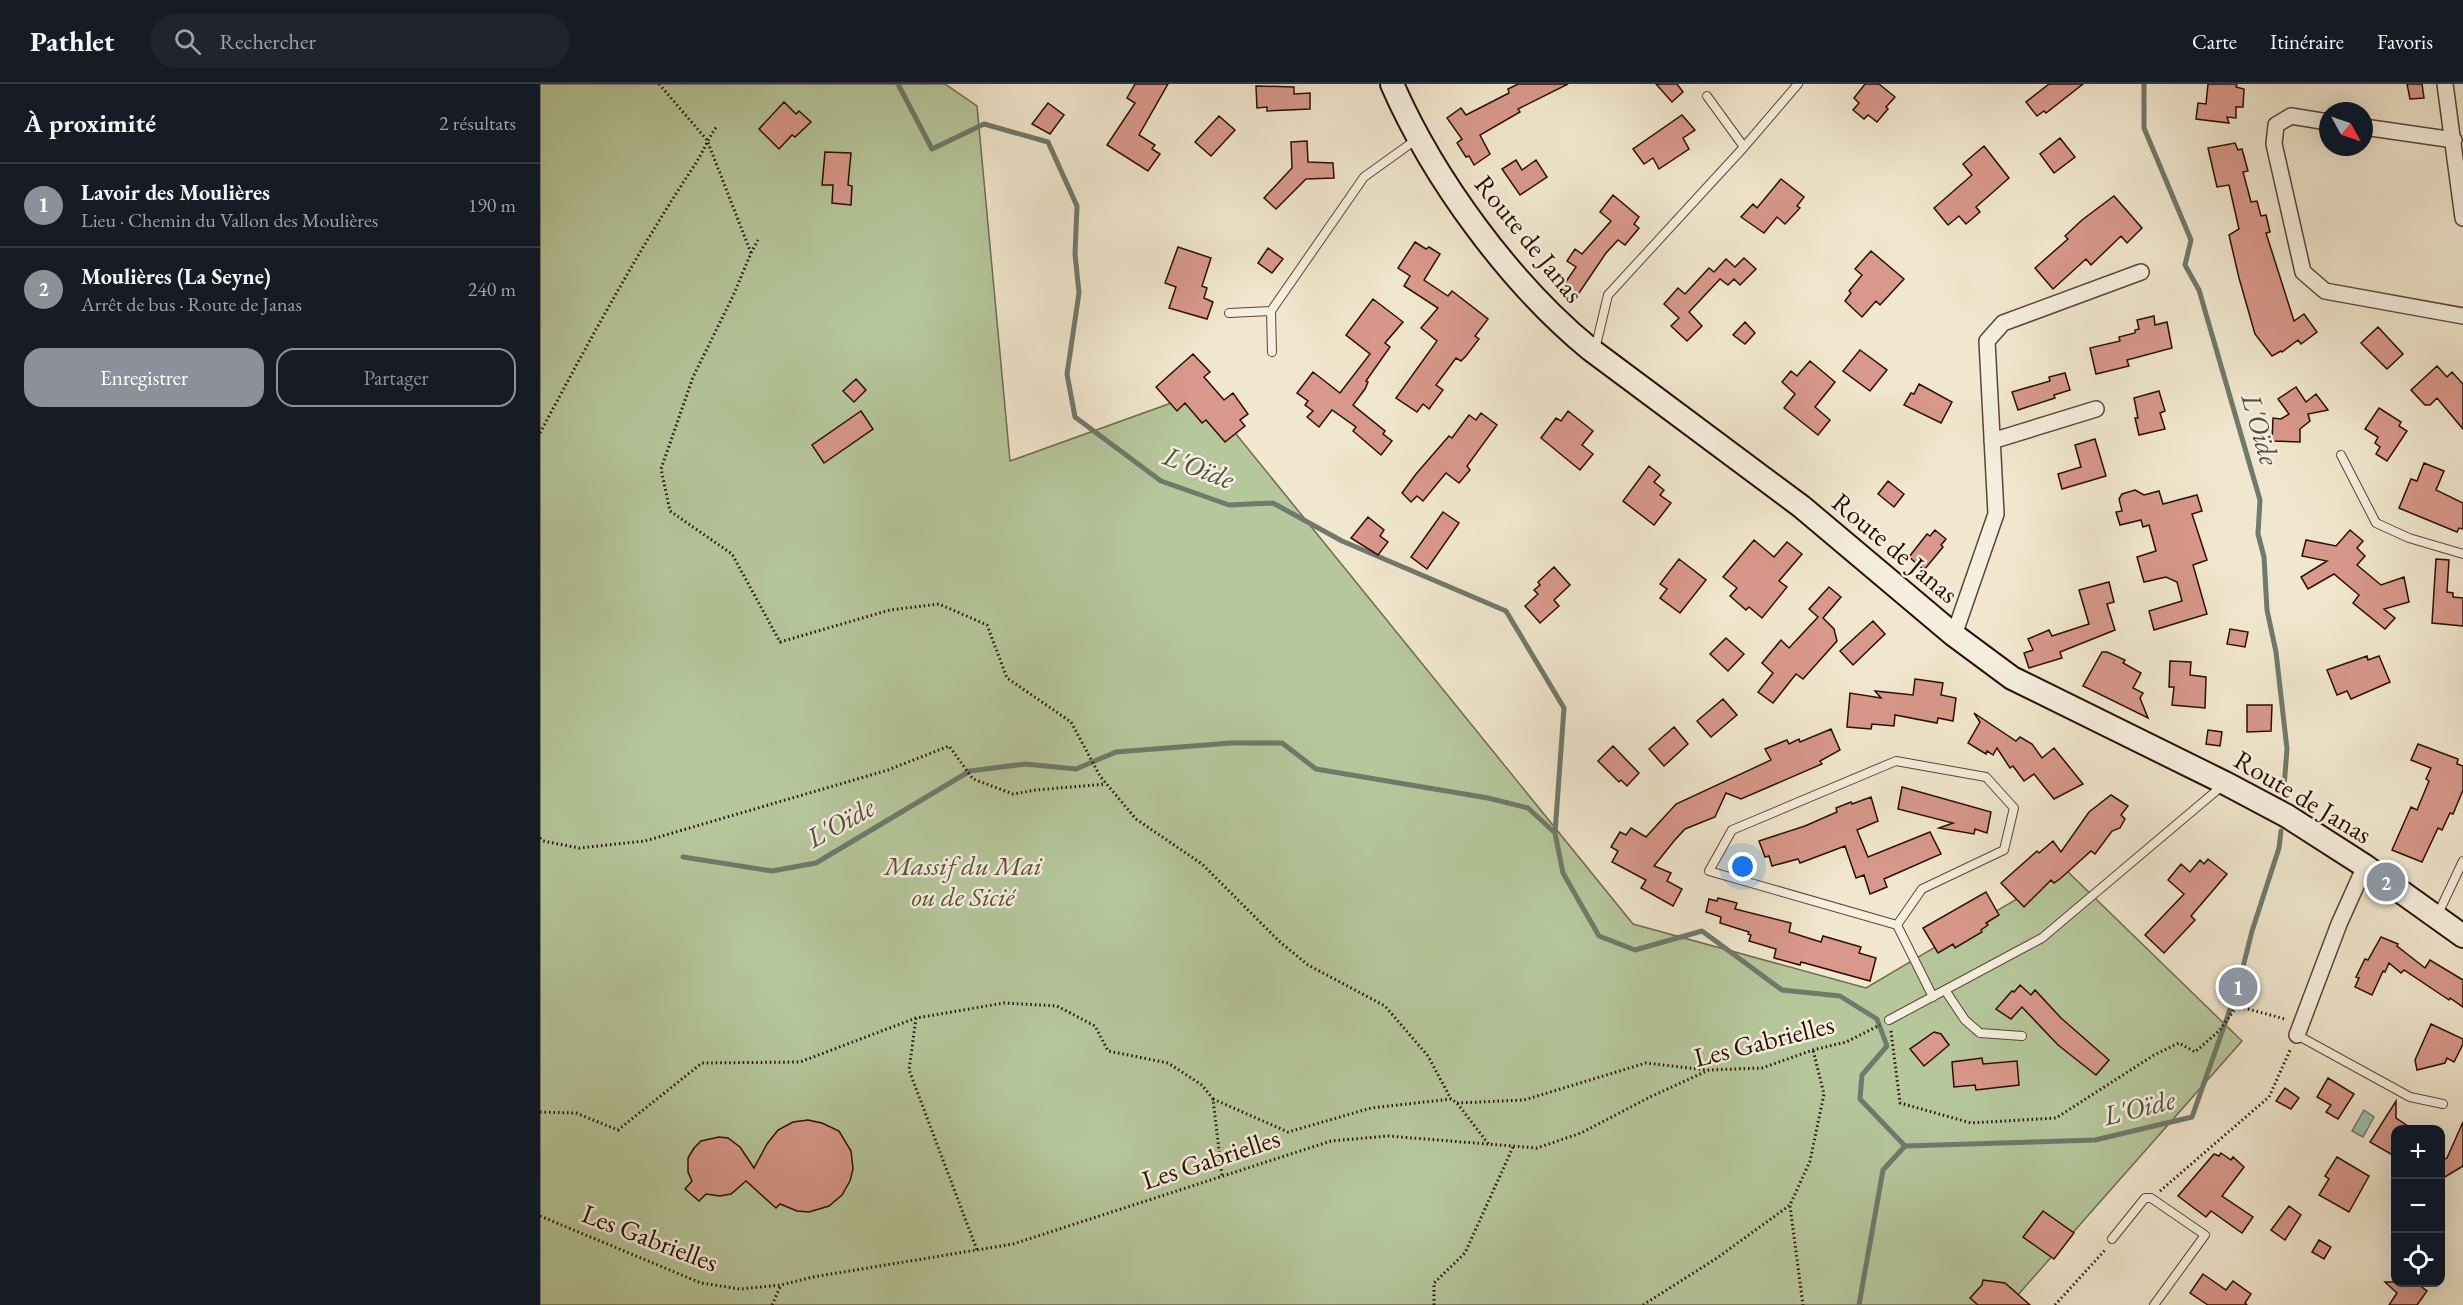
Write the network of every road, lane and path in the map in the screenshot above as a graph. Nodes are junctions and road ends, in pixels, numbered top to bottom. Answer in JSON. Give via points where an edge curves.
{"nodes":[{"id":1,"x":659,"y":84,"type":"edge"},
{"id":2,"x":1798,"y":84,"type":"edge"},
{"id":3,"x":2445,"y":84,"type":"edge"},
{"id":4,"x":1396,"y":86,"type":"edge"},
{"id":5,"x":1707,"y":96,"type":"dead end"},
{"id":6,"x":2319,"y":121,"type":"edge"},
{"id":7,"x":717,"y":126,"type":"dead end"},
{"id":8,"x":2373,"y":128,"type":"edge"},
{"id":9,"x":1418,"y":138,"type":"junction"},
{"id":10,"x":707,"y":140,"type":"junction"},
{"id":11,"x":2454,"y":140,"type":"junction"},
{"id":12,"x":1744,"y":147,"type":"junction"},
{"id":13,"x":2463,"y":218,"type":"edge"},
{"id":14,"x":758,"y":240,"type":"dead end"},
{"id":15,"x":751,"y":253,"type":"junction"},
{"id":16,"x":2141,"y":272,"type":"dead end"},
{"id":17,"x":1271,"y":311,"type":"junction"},
{"id":18,"x":1229,"y":313,"type":"dead end"},
{"id":19,"x":2463,"y":316,"type":"edge"},
{"id":20,"x":1590,"y":350,"type":"junction"},
{"id":21,"x":1272,"y":352,"type":"dead end"},
{"id":22,"x":2096,"y":409,"type":"dead end"},
{"id":23,"x":540,"y":433,"type":"edge"},
{"id":24,"x":1992,"y":441,"type":"junction"},
{"id":25,"x":2341,"y":455,"type":"dead end"},
{"id":26,"x":2463,"y":554,"type":"edge"},
{"id":27,"x":1954,"y":635,"type":"junction"},
{"id":28,"x":2226,"y":783,"type":"junction"},
{"id":29,"x":1106,"y":784,"type":"junction"},
{"id":30,"x":540,"y":838,"type":"edge"},
{"id":31,"x":2463,"y":861,"type":"edge"},
{"id":32,"x":2365,"y":866,"type":"junction"},
{"id":33,"x":2436,"y":917,"type":"junction"},
{"id":34,"x":1897,"y":925,"type":"junction"},
{"id":35,"x":2463,"y":936,"type":"edge"},
{"id":36,"x":1945,"y":990,"type":"junction"},
{"id":37,"x":1932,"y":997,"type":"junction"},
{"id":38,"x":916,"y":1018,"type":"junction"},
{"id":39,"x":1889,"y":1020,"type":"junction"},
{"id":40,"x":2299,"y":1029,"type":"junction"},
{"id":41,"x":2022,"y":1036,"type":"dead end"},
{"id":42,"x":1813,"y":1050,"type":"junction"},
{"id":43,"x":1708,"y":1070,"type":"junction"},
{"id":44,"x":1213,"y":1099,"type":"junction"},
{"id":45,"x":1451,"y":1099,"type":"junction"},
{"id":46,"x":1457,"y":1103,"type":"junction"},
{"id":47,"x":2443,"y":1104,"type":"dead end"},
{"id":48,"x":540,"y":1112,"type":"edge"},
{"id":49,"x":1491,"y":1146,"type":"junction"},
{"id":50,"x":1513,"y":1147,"type":"junction"},
{"id":51,"x":1222,"y":1176,"type":"junction"},
{"id":52,"x":2151,"y":1198,"type":"junction"},
{"id":53,"x":1790,"y":1205,"type":"junction"},
{"id":54,"x":540,"y":1216,"type":"edge"},
{"id":55,"x":2112,"y":1239,"type":"joint"},
{"id":56,"x":977,"y":1250,"type":"junction"},
{"id":57,"x":781,"y":1285,"type":"junction"},
{"id":58,"x":772,"y":1305,"type":"edge"},
{"id":59,"x":1434,"y":1305,"type":"edge"},
{"id":60,"x":1643,"y":1305,"type":"edge"},
{"id":61,"x":1803,"y":1305,"type":"edge"},
{"id":62,"x":2055,"y":1305,"type":"edge"},
{"id":63,"x":2154,"y":1305,"type":"edge"}],
"edges":[{"from":1,"to":10,"type":"path"},
{"from":2,"to":12,"type":"lane"},
{"from":3,"to":11,"type":"street"},
{"from":4,"to":9,"type":"street","name":"Route de Janas"},
{"from":5,"to":12,"type":"lane"},
{"from":6,"to":19,"type":"street","via":[[2291,116],[2276,125],[2274,144],[2303,272],[2325,291]]},
{"from":7,"to":10,"type":"path"},
{"from":8,"to":11,"type":"street"},
{"from":9,"to":17,"type":"lane","via":[[1364,177]]},
{"from":9,"to":20,"type":"street","name":"Route de Janas","via":[[1505,264],[1562,326]]},
{"from":10,"to":15,"type":"path"},
{"from":10,"to":23,"type":"path"},
{"from":11,"to":13,"type":"street"},
{"from":12,"to":20,"type":"lane","via":[[1608,295],[1597,341]]},
{"from":14,"to":15,"type":"path"},
{"from":15,"to":29,"type":"path","via":[[693,377],[661,469],[670,511],[732,554],[780,642],[890,610],[939,604],[987,625],[1007,678],[1071,722]]},
{"from":16,"to":24,"type":"street","via":[[2003,322],[1987,341]]},
{"from":17,"to":18,"type":"lane"},
{"from":17,"to":21,"type":"lane"},
{"from":20,"to":27,"type":"street","name":"Route de Janas","via":[[1802,507]]},
{"from":22,"to":24,"type":"street"},
{"from":24,"to":27,"type":"street","via":[[1996,514]]},
{"from":25,"to":26,"type":"lane","via":[[2376,523],[2409,538]]},
{"from":27,"to":28,"type":"street","name":"Route de Janas","via":[[2012,678]]},
{"from":28,"to":32,"type":"street","name":"Route de Janas"},
{"from":28,"to":36,"type":"lane","via":[[2042,938]]},
{"from":29,"to":30,"type":"path","via":[[1013,794],[973,779],[949,746],[888,770],[645,842],[579,848]]},
{"from":29,"to":45,"type":"path","via":[[1136,819],[1202,864],[1308,965],[1385,1006],[1428,1056]]},
{"from":31,"to":33,"type":"lane"},
{"from":32,"to":33,"type":"street","name":"Route de Janas"},
{"from":32,"to":40,"type":"street"},
{"from":33,"to":35,"type":"street","name":"Route de Janas"},
{"from":34,"to":34,"type":"lane","via":[[1922,889],[2004,850],[2014,808],[1986,777],[1896,761],[1732,830],[1709,871]]},
{"from":34,"to":37,"type":"lane"},
{"from":36,"to":37,"type":"lane"},
{"from":36,"to":41,"type":"lane","via":[[1965,1020],[1980,1033]]},
{"from":37,"to":39,"type":"lane"},
{"from":38,"to":44,"type":"path","via":[[1004,1003],[1057,1006],[1095,1026],[1108,1051],[1168,1063],[1202,1085]]},
{"from":38,"to":48,"type":"path","via":[[800,1062],[702,1063],[618,1130],[576,1113]]},
{"from":38,"to":56,"type":"path","via":[[909,1070]]},
{"from":39,"to":40,"type":"path","via":[[1900,1103],[1971,1123],[2056,1118],[2179,1043],[2195,1052],[2219,1031],[2237,1006]]},
{"from":39,"to":42,"type":"path","name":"Les Gabrielles","via":[[1846,1042]]},
{"from":40,"to":47,"type":"lane","via":[[2410,1096]]},
{"from":40,"to":52,"type":"path","via":[[2270,1097]]},
{"from":42,"to":43,"type":"path","name":"Les Gabrielles","via":[[1762,1068]]},
{"from":42,"to":53,"type":"path","via":[[1824,1095],[1810,1161]]},
{"from":43,"to":46,"type":"path","via":[[1646,1063],[1524,1100]]},
{"from":43,"to":50,"type":"path","name":"Les Gabrielles","via":[[1581,1133],[1537,1148]]},
{"from":44,"to":45,"type":"path","via":[[1288,1131],[1371,1108]]},
{"from":44,"to":51,"type":"path"},
{"from":45,"to":46,"type":"path"},
{"from":46,"to":49,"type":"path"},
{"from":49,"to":50,"type":"path","name":"Les Gabrielles"},
{"from":49,"to":51,"type":"path","name":"Les Gabrielles","via":[[1388,1136],[1331,1141]]},
{"from":50,"to":59,"type":"path","via":[[1465,1253],[1434,1283]]},
{"from":51,"to":56,"type":"path","name":"Les Gabrielles","via":[[1013,1244]]},
{"from":52,"to":55,"type":"lane","via":[[2145,1198]]},
{"from":52,"to":63,"type":"lane","via":[[2205,1235]]},
{"from":53,"to":60,"type":"path"},
{"from":53,"to":61,"type":"path"},
{"from":54,"to":57,"type":"path","name":"Les Gabrielles","via":[[701,1282],[740,1289]]},
{"from":55,"to":62,"type":"path"},
{"from":56,"to":57,"type":"path","name":"Les Gabrielles"},
{"from":57,"to":58,"type":"path"}]}
